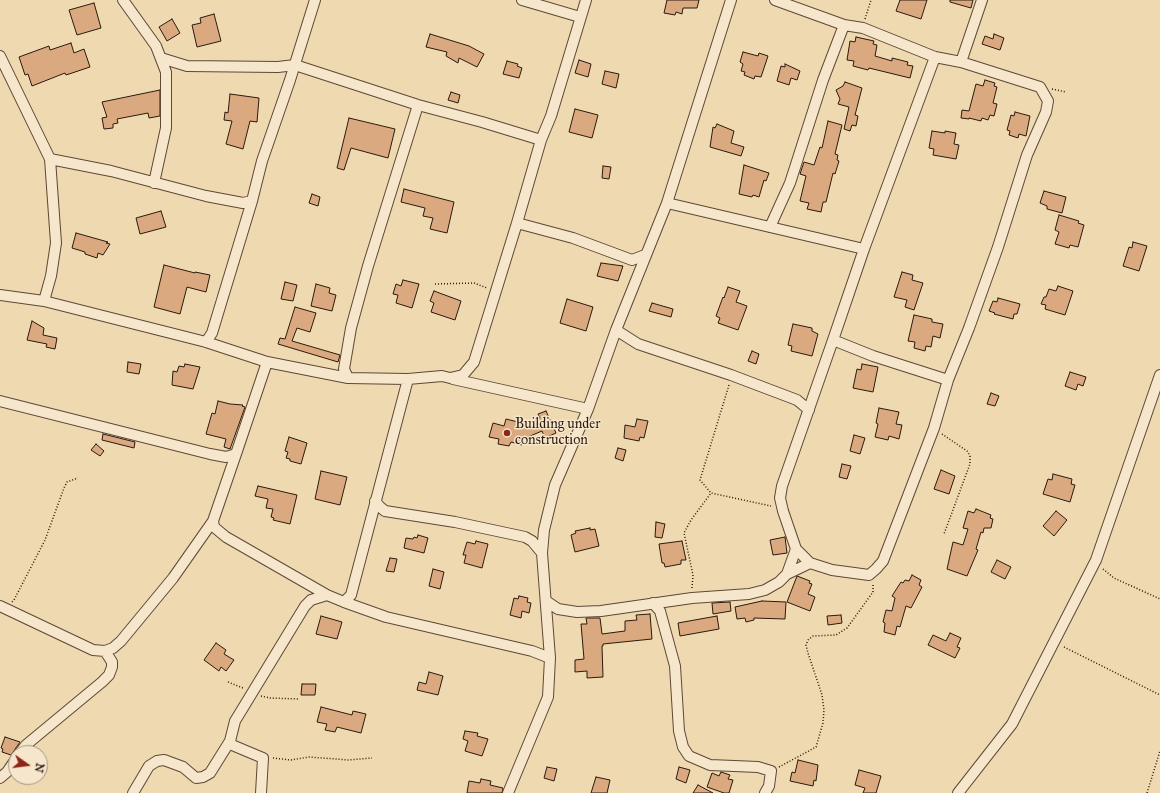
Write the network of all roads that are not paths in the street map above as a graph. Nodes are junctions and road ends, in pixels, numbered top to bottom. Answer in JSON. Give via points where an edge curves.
{"nodes":[{"id":1,"x":123,"y":0,"type":"edge"},
{"id":2,"x":315,"y":0,"type":"edge"},
{"id":3,"x":522,"y":0,"type":"edge"},
{"id":4,"x":586,"y":0,"type":"edge"},
{"id":5,"x":730,"y":0,"type":"edge"},
{"id":6,"x":775,"y":0,"type":"edge"},
{"id":7,"x":982,"y":0,"type":"edge"},
{"id":8,"x":580,"y":17,"type":"junction"},
{"id":9,"x":844,"y":25,"type":"junction"},
{"id":10,"x":0,"y":56,"type":"edge"},
{"id":11,"x":936,"y":57,"type":"junction"},
{"id":12,"x":161,"y":58,"type":"junction"},
{"id":13,"x":961,"y":62,"type":"junction"},
{"id":14,"x":295,"y":65,"type":"junction"},
{"id":15,"x":278,"y":67,"type":"junction"},
{"id":16,"x":290,"y":80,"type":"junction"},
{"id":17,"x":418,"y":105,"type":"junction"},
{"id":18,"x":542,"y":140,"type":"junction"},
{"id":19,"x":50,"y":159,"type":"junction"},
{"id":20,"x":154,"y":182,"type":"junction"},
{"id":21,"x":252,"y":201,"type":"junction"},
{"id":22,"x":667,"y":203,"type":"junction"},
{"id":23,"x":517,"y":223,"type":"junction"},
{"id":24,"x":770,"y":227,"type":"junction"},
{"id":25,"x":864,"y":249,"type":"junction"},
{"id":26,"x":645,"y":255,"type":"junction"},
{"id":27,"x":0,"y":295,"type":"edge"},
{"id":28,"x":44,"y":300,"type":"junction"},
{"id":29,"x":616,"y":330,"type":"junction"},
{"id":30,"x":833,"y":340,"type":"junction"},
{"id":31,"x":206,"y":342,"type":"junction"},
{"id":32,"x":267,"y":362,"type":"junction"},
{"id":33,"x":1160,"y":374,"type":"edge"},
{"id":34,"x":348,"y":378,"type":"junction"},
{"id":35,"x":450,"y":378,"type":"junction"},
{"id":36,"x":408,"y":379,"type":"junction"},
{"id":37,"x":948,"y":380,"type":"junction"},
{"id":38,"x":813,"y":397,"type":"junction"},
{"id":39,"x":797,"y":400,"type":"junction"},
{"id":40,"x":1,"y":403,"type":"edge"},
{"id":41,"x":588,"y":409,"type":"junction"},
{"id":42,"x":809,"y":410,"type":"junction"},
{"id":43,"x":236,"y":454,"type":"junction"},
{"id":44,"x":375,"y":501,"type":"junction"},
{"id":45,"x":213,"y":521,"type":"junction"},
{"id":46,"x":544,"y":530,"type":"junction"},
{"id":47,"x":525,"y":537,"type":"junction"},
{"id":48,"x":796,"y":549,"type":"junction"},
{"id":49,"x":542,"y":554,"type":"junction"},
{"id":50,"x":810,"y":563,"type":"junction"},
{"id":51,"x":787,"y":574,"type":"junction"},
{"id":52,"x":327,"y":595,"type":"junction"},
{"id":53,"x":546,"y":601,"type":"junction"},
{"id":54,"x":344,"y":602,"type":"junction"},
{"id":55,"x":653,"y":603,"type":"junction"},
{"id":56,"x":2,"y":607,"type":"edge"},
{"id":57,"x":105,"y":651,"type":"junction"},
{"id":58,"x":550,"y":658,"type":"junction"},
{"id":59,"x":230,"y":741,"type":"junction"},
{"id":60,"x":26,"y":745,"type":"edge"},
{"id":61,"x":8,"y":771,"type":"edge"},
{"id":62,"x":0,"y":778,"type":"edge"},
{"id":63,"x":133,"y":793,"type":"edge"},
{"id":64,"x":261,"y":793,"type":"edge"},
{"id":65,"x":508,"y":793,"type":"edge"},
{"id":66,"x":765,"y":793,"type":"edge"},
{"id":67,"x":958,"y":793,"type":"edge"}],
"edges":[{"from":1,"to":12,"type":"street","via":[[156,46]]},
{"from":2,"to":14,"type":"street"},
{"from":3,"to":8,"type":"street"},
{"from":4,"to":8,"type":"street"},
{"from":5,"to":22,"type":"street"},
{"from":6,"to":9,"type":"street"},
{"from":7,"to":13,"type":"street"},
{"from":8,"to":18,"type":"street"},
{"from":9,"to":11,"type":"street","via":[[862,28]]},
{"from":9,"to":24,"type":"street","via":[[823,80],[790,183]]},
{"from":10,"to":19,"type":"street"},
{"from":11,"to":13,"type":"street"},
{"from":11,"to":25,"type":"street"},
{"from":12,"to":15,"type":"street","via":[[187,66]]},
{"from":12,"to":20,"type":"street","via":[[166,72],[166,128]]},
{"from":13,"to":37,"type":"street","via":[[1040,87],[1048,101],[969,328]]},
{"from":14,"to":15,"type":"street"},
{"from":14,"to":16,"type":"street"},
{"from":14,"to":17,"type":"street"},
{"from":15,"to":16,"type":"street"},
{"from":16,"to":21,"type":"street","via":[[262,161]]},
{"from":17,"to":18,"type":"street"},
{"from":17,"to":34,"type":"street","via":[[351,328],[344,369]]},
{"from":18,"to":23,"type":"street"},
{"from":19,"to":20,"type":"street"},
{"from":19,"to":28,"type":"street","via":[[56,243]]},
{"from":20,"to":21,"type":"street","via":[[206,196],[243,203]]},
{"from":21,"to":31,"type":"street","via":[[212,333]]},
{"from":22,"to":24,"type":"street"},
{"from":22,"to":26,"type":"street"},
{"from":23,"to":26,"type":"street","via":[[573,238],[632,260]]},
{"from":23,"to":35,"type":"street","via":[[474,362],[463,375]]},
{"from":24,"to":25,"type":"street"},
{"from":25,"to":30,"type":"street"},
{"from":26,"to":29,"type":"street"},
{"from":27,"to":28,"type":"street"},
{"from":28,"to":31,"type":"street"},
{"from":29,"to":39,"type":"street","via":[[638,344]]},
{"from":29,"to":41,"type":"street"},
{"from":30,"to":37,"type":"street"},
{"from":30,"to":38,"type":"street"},
{"from":31,"to":32,"type":"street"},
{"from":32,"to":34,"type":"street"},
{"from":32,"to":43,"type":"street"},
{"from":33,"to":67,"type":"street","via":[[1096,560],[1012,724]]},
{"from":34,"to":36,"type":"street"},
{"from":35,"to":36,"type":"street","via":[[442,376]]},
{"from":35,"to":41,"type":"street"},
{"from":36,"to":44,"type":"street"},
{"from":37,"to":50,"type":"street","via":[[934,428],[882,561],[876,570],[869,575],[832,570]]},
{"from":38,"to":39,"type":"street"},
{"from":38,"to":42,"type":"street"},
{"from":39,"to":42,"type":"street"},
{"from":40,"to":43,"type":"street","via":[[210,454],[226,457]]},
{"from":41,"to":46,"type":"street","via":[[555,485]]},
{"from":42,"to":48,"type":"street","via":[[780,498]]},
{"from":43,"to":45,"type":"street"},
{"from":44,"to":47,"type":"street","via":[[385,510]]},
{"from":44,"to":54,"type":"street","via":[[351,595]]},
{"from":45,"to":52,"type":"street","via":[[214,527],[226,537]]},
{"from":45,"to":57,"type":"street","via":[[173,578],[121,642]]},
{"from":46,"to":47,"type":"street"},
{"from":46,"to":49,"type":"street"},
{"from":47,"to":49,"type":"street","via":[[532,541]]},
{"from":48,"to":50,"type":"street"},
{"from":48,"to":51,"type":"street"},
{"from":49,"to":53,"type":"street"},
{"from":50,"to":51,"type":"street"},
{"from":51,"to":55,"type":"street","via":[[779,582],[755,593]]},
{"from":52,"to":54,"type":"street"},
{"from":52,"to":59,"type":"street","via":[[311,600],[305,606],[235,721]]},
{"from":53,"to":55,"type":"street","via":[[558,609],[577,612]]},
{"from":53,"to":58,"type":"street"},
{"from":54,"to":58,"type":"street","via":[[386,617],[532,651]]},
{"from":55,"to":66,"type":"street","via":[[660,611],[675,666],[679,731],[683,747],[689,756],[710,765],[758,767],[771,771],[769,786]]},
{"from":56,"to":57,"type":"street","via":[[93,650]]},
{"from":57,"to":60,"type":"street","via":[[112,662],[109,675]]},
{"from":58,"to":65,"type":"street","via":[[548,697]]},
{"from":59,"to":63,"type":"street","via":[[210,773],[203,777],[196,778],[183,767],[164,760],[157,761],[149,766]]},
{"from":59,"to":64,"type":"street","via":[[232,745],[263,758]]},
{"from":61,"to":62,"type":"street"}]}
